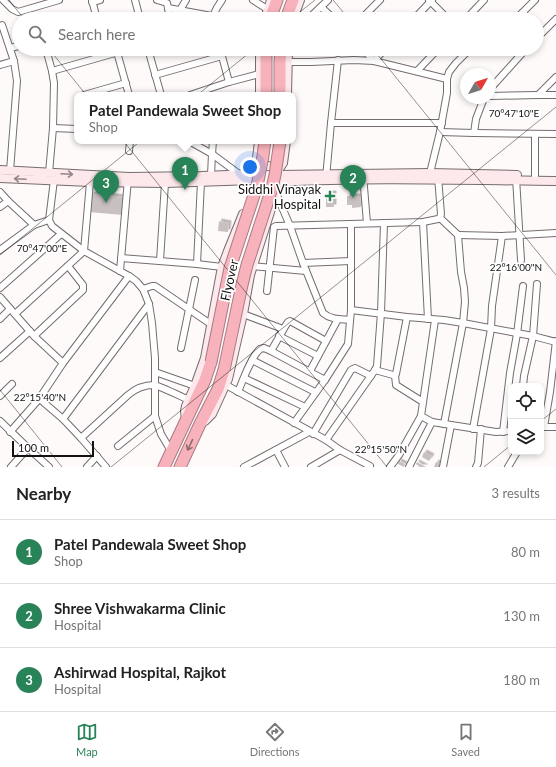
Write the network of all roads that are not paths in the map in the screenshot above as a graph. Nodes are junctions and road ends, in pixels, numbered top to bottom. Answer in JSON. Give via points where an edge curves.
{"nodes":[{"id":1,"x":3,"y":0,"type":"edge"},
{"id":2,"x":59,"y":0,"type":"edge"},
{"id":3,"x":100,"y":0,"type":"edge"},
{"id":4,"x":135,"y":0,"type":"edge"},
{"id":5,"x":157,"y":0,"type":"edge"},
{"id":6,"x":186,"y":0,"type":"edge"},
{"id":7,"x":222,"y":0,"type":"edge"},
{"id":8,"x":254,"y":0,"type":"edge"},
{"id":9,"x":271,"y":0,"type":"edge"},
{"id":10,"x":277,"y":0,"type":"edge"},
{"id":11,"x":293,"y":0,"type":"edge"},
{"id":12,"x":300,"y":0,"type":"edge"},
{"id":13,"x":328,"y":0,"type":"edge"},
{"id":14,"x":380,"y":0,"type":"edge"},
{"id":15,"x":430,"y":0,"type":"edge"},
{"id":16,"x":484,"y":0,"type":"edge"},
{"id":17,"x":535,"y":0,"type":"edge"},
{"id":18,"x":92,"y":1,"type":"edge"},
{"id":19,"x":322,"y":7,"type":"junction"},
{"id":20,"x":168,"y":8,"type":"junction"},
{"id":21,"x":180,"y":10,"type":"junction"},
{"id":22,"x":95,"y":12,"type":"edge"},
{"id":23,"x":138,"y":12,"type":"edge"},
{"id":24,"x":169,"y":12,"type":"edge"},
{"id":25,"x":188,"y":12,"type":"edge"},
{"id":26,"x":215,"y":12,"type":"edge"},
{"id":27,"x":267,"y":12,"type":"edge"},
{"id":28,"x":269,"y":12,"type":"edge"},
{"id":29,"x":270,"y":12,"type":"edge"},
{"id":30,"x":289,"y":12,"type":"edge"},
{"id":31,"x":296,"y":12,"type":"edge"},
{"id":32,"x":316,"y":12,"type":"edge"},
{"id":33,"x":327,"y":12,"type":"edge"},
{"id":34,"x":368,"y":12,"type":"edge"},
{"id":35,"x":420,"y":12,"type":"edge"},
{"id":36,"x":441,"y":12,"type":"edge"},
{"id":37,"x":473,"y":12,"type":"edge"},
{"id":38,"x":523,"y":12,"type":"edge"},
{"id":39,"x":556,"y":19,"type":"edge"},
{"id":40,"x":2,"y":25,"type":"dead end"},
{"id":41,"x":544,"y":28,"type":"edge"},
{"id":42,"x":10,"y":48,"type":"joint"},
{"id":43,"x":12,"y":54,"type":"edge"},
{"id":44,"x":12,"y":56,"type":"edge"},
{"id":45,"x":48,"y":56,"type":"edge"},
{"id":46,"x":94,"y":56,"type":"edge"},
{"id":47,"x":119,"y":56,"type":"edge"},
{"id":48,"x":150,"y":56,"type":"edge"},
{"id":49,"x":222,"y":56,"type":"joint"},
{"id":50,"x":260,"y":56,"type":"edge"},
{"id":51,"x":266,"y":56,"type":"edge"},
{"id":52,"x":280,"y":56,"type":"edge"},
{"id":53,"x":287,"y":56,"type":"edge"},
{"id":54,"x":369,"y":56,"type":"edge"},
{"id":55,"x":379,"y":56,"type":"edge"},
{"id":56,"x":431,"y":56,"type":"edge"},
{"id":57,"x":463,"y":56,"type":"edge"},
{"id":58,"x":519,"y":56,"type":"edge"},
{"id":59,"x":338,"y":60,"type":"junction"},
{"id":60,"x":14,"y":61,"type":"junction"},
{"id":61,"x":374,"y":61,"type":"junction"},
{"id":62,"x":287,"y":62,"type":"junction"},
{"id":63,"x":0,"y":66,"type":"edge"},
{"id":64,"x":52,"y":71,"type":"junction"},
{"id":65,"x":417,"y":71,"type":"junction"},
{"id":66,"x":260,"y":74,"type":"junction"},
{"id":67,"x":155,"y":75,"type":"junction"},
{"id":68,"x":556,"y":77,"type":"edge"},
{"id":69,"x":447,"y":79,"type":"junction"},
{"id":70,"x":126,"y":82,"type":"junction"},
{"id":71,"x":229,"y":82,"type":"junction"},
{"id":72,"x":496,"y":82,"type":"edge"},
{"id":73,"x":94,"y":92,"type":"edge"},
{"id":74,"x":128,"y":92,"type":"edge"},
{"id":75,"x":160,"y":92,"type":"edge"},
{"id":76,"x":199,"y":92,"type":"edge"},
{"id":77,"x":260,"y":92,"type":"edge"},
{"id":78,"x":266,"y":92,"type":"edge"},
{"id":79,"x":280,"y":92,"type":"edge"},
{"id":80,"x":287,"y":92,"type":"edge"},
{"id":81,"x":538,"y":94,"type":"junction"},
{"id":82,"x":556,"y":95,"type":"edge"},
{"id":83,"x":496,"y":96,"type":"edge"},
{"id":84,"x":482,"y":104,"type":"edge"},
{"id":85,"x":330,"y":123,"type":"junction"},
{"id":86,"x":442,"y":123,"type":"junction"},
{"id":87,"x":53,"y":128,"type":"junction"},
{"id":88,"x":74,"y":129,"type":"edge"},
{"id":89,"x":440,"y":132,"type":"junction"},
{"id":90,"x":474,"y":133,"type":"junction"},
{"id":91,"x":536,"y":134,"type":"junction"},
{"id":92,"x":556,"y":134,"type":"edge"},
{"id":93,"x":130,"y":144,"type":"edge"},
{"id":94,"x":194,"y":144,"type":"edge"},
{"id":95,"x":213,"y":144,"type":"edge"},
{"id":96,"x":259,"y":144,"type":"edge"},
{"id":97,"x":265,"y":144,"type":"edge"},
{"id":98,"x":280,"y":144,"type":"edge"},
{"id":99,"x":286,"y":144,"type":"edge"},
{"id":100,"x":129,"y":151,"type":"dead end"},
{"id":101,"x":212,"y":154,"type":"junction"},
{"id":102,"x":0,"y":170,"type":"edge"},
{"id":103,"x":10,"y":170,"type":"junction"},
{"id":104,"x":239,"y":174,"type":"junction"},
{"id":105,"x":435,"y":175,"type":"junction"},
{"id":106,"x":52,"y":176,"type":"junction"},
{"id":107,"x":212,"y":176,"type":"junction"},
{"id":108,"x":256,"y":176,"type":"junction"},
{"id":109,"x":363,"y":176,"type":"junction"},
{"id":110,"x":535,"y":176,"type":"junction"},
{"id":111,"x":556,"y":176,"type":"edge"},
{"id":112,"x":326,"y":177,"type":"junction"},
{"id":113,"x":0,"y":178,"type":"edge"},
{"id":114,"x":516,"y":178,"type":"junction"},
{"id":115,"x":128,"y":180,"type":"junction"},
{"id":116,"x":556,"y":181,"type":"edge"},
{"id":117,"x":90,"y":182,"type":"junction"},
{"id":118,"x":201,"y":182,"type":"junction"},
{"id":119,"x":277,"y":182,"type":"junction"},
{"id":120,"x":165,"y":183,"type":"junction"},
{"id":121,"x":0,"y":192,"type":"edge"},
{"id":122,"x":8,"y":201,"type":"junction"},
{"id":123,"x":0,"y":207,"type":"edge"},
{"id":124,"x":440,"y":218,"type":"junction"},
{"id":125,"x":48,"y":220,"type":"junction"},
{"id":126,"x":423,"y":222,"type":"junction"},
{"id":127,"x":367,"y":223,"type":"junction"},
{"id":128,"x":384,"y":223,"type":"junction"},
{"id":129,"x":351,"y":224,"type":"junction"},
{"id":130,"x":34,"y":225,"type":"junction"},
{"id":131,"x":290,"y":226,"type":"junction"},
{"id":132,"x":556,"y":233,"type":"edge"},
{"id":133,"x":61,"y":234,"type":"junction"},
{"id":134,"x":519,"y":234,"type":"junction"},
{"id":135,"x":458,"y":235,"type":"junction"},
{"id":136,"x":502,"y":236,"type":"junction"},
{"id":137,"x":0,"y":250,"type":"edge"},
{"id":138,"x":84,"y":251,"type":"junction"},
{"id":139,"x":121,"y":258,"type":"junction"},
{"id":140,"x":521,"y":260,"type":"dead end"},
{"id":141,"x":160,"y":261,"type":"junction"},
{"id":142,"x":351,"y":261,"type":"junction"},
{"id":143,"x":303,"y":263,"type":"junction"},
{"id":144,"x":197,"y":264,"type":"junction"},
{"id":145,"x":68,"y":266,"type":"junction"},
{"id":146,"x":252,"y":266,"type":"junction"},
{"id":147,"x":222,"y":267,"type":"junction"},
{"id":148,"x":269,"y":267,"type":"junction"},
{"id":149,"x":120,"y":271,"type":"junction"},
{"id":150,"x":306,"y":271,"type":"junction"},
{"id":151,"x":129,"y":276,"type":"junction"},
{"id":152,"x":195,"y":280,"type":"dead end"},
{"id":153,"x":537,"y":284,"type":"dead end"},
{"id":154,"x":523,"y":286,"type":"dead end"},
{"id":155,"x":0,"y":288,"type":"edge"},
{"id":156,"x":143,"y":289,"type":"junction"},
{"id":157,"x":267,"y":291,"type":"dead end"},
{"id":158,"x":0,"y":297,"type":"edge"},
{"id":159,"x":149,"y":304,"type":"junction"},
{"id":160,"x":189,"y":309,"type":"junction"},
{"id":161,"x":351,"y":310,"type":"junction"},
{"id":162,"x":13,"y":311,"type":"junction"},
{"id":163,"x":381,"y":313,"type":"junction"},
{"id":164,"x":243,"y":314,"type":"junction"},
{"id":165,"x":407,"y":317,"type":"junction"},
{"id":166,"x":0,"y":319,"type":"edge"},
{"id":167,"x":338,"y":319,"type":"junction"},
{"id":168,"x":428,"y":319,"type":"junction"},
{"id":169,"x":350,"y":320,"type":"junction"},
{"id":170,"x":435,"y":320,"type":"junction"},
{"id":171,"x":463,"y":323,"type":"junction"},
{"id":172,"x":212,"y":324,"type":"junction"},
{"id":173,"x":283,"y":329,"type":"junction"},
{"id":174,"x":491,"y":329,"type":"junction"},
{"id":175,"x":32,"y":333,"type":"junction"},
{"id":176,"x":517,"y":334,"type":"junction"},
{"id":177,"x":279,"y":336,"type":"junction"},
{"id":178,"x":532,"y":336,"type":"junction"},
{"id":179,"x":326,"y":341,"type":"junction"},
{"id":180,"x":556,"y":342,"type":"edge"},
{"id":181,"x":182,"y":348,"type":"dead end"},
{"id":182,"x":271,"y":351,"type":"junction"},
{"id":183,"x":318,"y":356,"type":"junction"},
{"id":184,"x":0,"y":358,"type":"edge"},
{"id":185,"x":252,"y":360,"type":"junction"},
{"id":186,"x":63,"y":364,"type":"junction"},
{"id":187,"x":310,"y":371,"type":"junction"},
{"id":188,"x":155,"y":372,"type":"junction"},
{"id":189,"x":373,"y":373,"type":"junction"},
{"id":190,"x":395,"y":375,"type":"junction"},
{"id":191,"x":244,"y":378,"type":"junction"},
{"id":192,"x":325,"y":380,"type":"junction"},
{"id":193,"x":523,"y":383,"type":"edge"},
{"id":194,"x":12,"y":384,"type":"dead end"},
{"id":195,"x":155,"y":385,"type":"junction"},
{"id":196,"x":226,"y":385,"type":"junction"},
{"id":197,"x":195,"y":386,"type":"junction"},
{"id":198,"x":238,"y":392,"type":"junction"},
{"id":199,"x":315,"y":392,"type":"junction"},
{"id":200,"x":0,"y":396,"type":"edge"},
{"id":201,"x":40,"y":398,"type":"junction"},
{"id":202,"x":189,"y":400,"type":"junction"},
{"id":203,"x":423,"y":402,"type":"junction"},
{"id":204,"x":305,"y":408,"type":"junction"},
{"id":205,"x":155,"y":416,"type":"junction"},
{"id":206,"x":421,"y":416,"type":"junction"},
{"id":207,"x":63,"y":419,"type":"junction"},
{"id":208,"x":544,"y":419,"type":"edge"},
{"id":209,"x":186,"y":420,"type":"junction"},
{"id":210,"x":0,"y":421,"type":"edge"},
{"id":211,"x":432,"y":422,"type":"junction"},
{"id":212,"x":294,"y":423,"type":"junction"},
{"id":213,"x":200,"y":424,"type":"junction"},
{"id":214,"x":444,"y":424,"type":"junction"},
{"id":215,"x":451,"y":425,"type":"junction"},
{"id":216,"x":544,"y":427,"type":"edge"},
{"id":217,"x":556,"y":427,"type":"edge"},
{"id":218,"x":473,"y":428,"type":"junction"},
{"id":219,"x":481,"y":429,"type":"junction"},
{"id":220,"x":508,"y":431,"type":"edge"},
{"id":221,"x":10,"y":432,"type":"junction"},
{"id":222,"x":503,"y":432,"type":"junction"},
{"id":223,"x":311,"y":433,"type":"junction"},
{"id":224,"x":81,"y":438,"type":"junction"},
{"id":225,"x":326,"y":440,"type":"junction"},
{"id":226,"x":118,"y":446,"type":"dead end"},
{"id":227,"x":28,"y":448,"type":"junction"},
{"id":228,"x":276,"y":450,"type":"junction"},
{"id":229,"x":340,"y":450,"type":"junction"},
{"id":230,"x":171,"y":451,"type":"junction"},
{"id":231,"x":515,"y":455,"type":"edge"},
{"id":232,"x":97,"y":456,"type":"junction"},
{"id":233,"x":11,"y":467,"type":"edge"},
{"id":234,"x":48,"y":467,"type":"edge"},
{"id":235,"x":87,"y":467,"type":"edge"},
{"id":236,"x":106,"y":467,"type":"edge"},
{"id":237,"x":164,"y":467,"type":"edge"},
{"id":238,"x":180,"y":467,"type":"edge"},
{"id":239,"x":244,"y":467,"type":"edge"},
{"id":240,"x":285,"y":467,"type":"edge"},
{"id":241,"x":311,"y":467,"type":"edge"},
{"id":242,"x":370,"y":467,"type":"edge"},
{"id":243,"x":390,"y":467,"type":"edge"},
{"id":244,"x":409,"y":467,"type":"edge"},
{"id":245,"x":443,"y":467,"type":"edge"},
{"id":246,"x":476,"y":467,"type":"edge"},
{"id":247,"x":508,"y":467,"type":"edge"}],
"edges":[{"from":1,"to":2,"type":"street","via":[[18,12]]},
{"from":3,"to":18,"type":"street"},
{"from":4,"to":23,"type":"street"},
{"from":5,"to":20,"type":"street","via":[[167,3]]},
{"from":6,"to":21,"type":"street"},
{"from":7,"to":26,"type":"street"},
{"from":8,"to":27,"type":"street"},
{"from":9,"to":28,"type":"main road"},
{"from":10,"to":29,"type":"highway"},
{"from":11,"to":30,"type":"highway"},
{"from":12,"to":31,"type":"main road"},
{"from":13,"to":19,"type":"street"},
{"from":14,"to":34,"type":"street"},
{"from":15,"to":35,"type":"street"},
{"from":15,"to":36,"type":"street"},
{"from":16,"to":37,"type":"street"},
{"from":17,"to":38,"type":"street"},
{"from":18,"to":22,"type":"street"},
{"from":19,"to":32,"type":"street"},
{"from":19,"to":33,"type":"street"},
{"from":20,"to":21,"type":"street"},
{"from":20,"to":24,"type":"street"},
{"from":21,"to":25,"type":"street"},
{"from":39,"to":41,"type":"street"},
{"from":40,"to":42,"type":"street"},
{"from":42,"to":43,"type":"street"},
{"from":44,"to":60,"type":"street"},
{"from":45,"to":64,"type":"street"},
{"from":46,"to":64,"type":"street"},
{"from":47,"to":70,"type":"street"},
{"from":48,"to":67,"type":"street"},
{"from":49,"to":67,"type":"street"},
{"from":49,"to":71,"type":"street"},
{"from":50,"to":66,"type":"main road"},
{"from":51,"to":78,"type":"highway"},
{"from":52,"to":79,"type":"highway"},
{"from":53,"to":62,"type":"main road"},
{"from":54,"to":61,"type":"street"},
{"from":55,"to":61,"type":"street"},
{"from":56,"to":65,"type":"street"},
{"from":57,"to":69,"type":"street","via":[[449,72]]},
{"from":58,"to":72,"type":"street"},
{"from":59,"to":61,"type":"street"},
{"from":59,"to":62,"type":"street"},
{"from":59,"to":85,"type":"street"},
{"from":60,"to":63,"type":"street"},
{"from":60,"to":103,"type":"street","via":[[17,81]]},
{"from":61,"to":65,"type":"street"},
{"from":62,"to":80,"type":"main road"},
{"from":64,"to":87,"type":"street"},
{"from":65,"to":69,"type":"street"},
{"from":66,"to":71,"type":"street"},
{"from":66,"to":77,"type":"main road"},
{"from":67,"to":75,"type":"street"},
{"from":68,"to":81,"type":"street"},
{"from":69,"to":86,"type":"street"},
{"from":70,"to":73,"type":"street"},
{"from":70,"to":74,"type":"street"},
{"from":71,"to":76,"type":"street"},
{"from":81,"to":82,"type":"street"},
{"from":81,"to":83,"type":"street"},
{"from":84,"to":90,"type":"street"},
{"from":85,"to":86,"type":"street"},
{"from":85,"to":112,"type":"street"},
{"from":86,"to":89,"type":"street"},
{"from":87,"to":88,"type":"street"},
{"from":87,"to":106,"type":"street"},
{"from":89,"to":90,"type":"street"},
{"from":89,"to":105,"type":"street"},
{"from":90,"to":91,"type":"street"},
{"from":91,"to":92,"type":"street"},
{"from":91,"to":110,"type":"street"},
{"from":93,"to":100,"type":"street"},
{"from":94,"to":101,"type":"street"},
{"from":95,"to":101,"type":"street"},
{"from":96,"to":108,"type":"main road"},
{"from":97,"to":209,"type":"highway","name":"Flyover","bridge":true,"via":[[257,186],[230,268],[211,362]]},
{"from":98,"to":213,"type":"highway","name":"Flyover","bridge":true,"via":[[272,188],[246,265],[224,370]]},
{"from":99,"to":119,"type":"main road"},
{"from":101,"to":104,"type":"street"},
{"from":101,"to":107,"type":"street"},
{"from":102,"to":103,"type":"main road"},
{"from":103,"to":106,"type":"main road"},
{"from":104,"to":107,"type":"main road"},
{"from":104,"to":108,"type":"main road"},
{"from":105,"to":109,"type":"main road"},
{"from":105,"to":114,"type":"main road"},
{"from":105,"to":124,"type":"street"},
{"from":106,"to":113,"type":"main road","one_way":true},
{"from":106,"to":115,"type":"main road","one_way":true},
{"from":106,"to":117,"type":"main road"},
{"from":106,"to":125,"type":"street"},
{"from":107,"to":115,"type":"main road"},
{"from":108,"to":118,"type":"main road"},
{"from":108,"to":119,"type":"main road","via":[[260,187],[266,189],[273,187]]},
{"from":108,"to":119,"type":"main road","via":[[260,168],[268,166],[274,169]]},
{"from":108,"to":147,"type":"main road"},
{"from":109,"to":112,"type":"main road"},
{"from":109,"to":127,"type":"street"},
{"from":110,"to":111,"type":"main road"},
{"from":110,"to":114,"type":"main road"},
{"from":112,"to":119,"type":"main road"},
{"from":114,"to":116,"type":"main road"},
{"from":114,"to":134,"type":"street"},
{"from":115,"to":117,"type":"main road"},
{"from":115,"to":120,"type":"main road"},
{"from":115,"to":139,"type":"street"},
{"from":117,"to":138,"type":"street"},
{"from":118,"to":120,"type":"main road"},
{"from":118,"to":144,"type":"street"},
{"from":119,"to":131,"type":"street"},
{"from":119,"to":146,"type":"main road","via":[[261,243]]},
{"from":120,"to":141,"type":"street"},
{"from":121,"to":122,"type":"street"},
{"from":122,"to":123,"type":"street"},
{"from":122,"to":130,"type":"street"},
{"from":124,"to":126,"type":"street"},
{"from":124,"to":135,"type":"street"},
{"from":125,"to":130,"type":"street"},
{"from":125,"to":133,"type":"street"},
{"from":126,"to":128,"type":"street"},
{"from":126,"to":168,"type":"street"},
{"from":127,"to":128,"type":"street"},
{"from":127,"to":129,"type":"street"},
{"from":128,"to":163,"type":"street"},
{"from":129,"to":131,"type":"street"},
{"from":129,"to":142,"type":"street"},
{"from":130,"to":137,"type":"street"},
{"from":131,"to":143,"type":"street"},
{"from":131,"to":148,"type":"street","via":[[276,226],[273,229]]},
{"from":132,"to":134,"type":"street"},
{"from":133,"to":138,"type":"street"},
{"from":133,"to":155,"type":"street"},
{"from":134,"to":136,"type":"street"},
{"from":134,"to":140,"type":"street"},
{"from":135,"to":136,"type":"street"},
{"from":135,"to":171,"type":"street","via":[[465,302]]},
{"from":136,"to":174,"type":"street"},
{"from":138,"to":145,"type":"street"},
{"from":138,"to":149,"type":"street"},
{"from":139,"to":141,"type":"street"},
{"from":139,"to":149,"type":"street"},
{"from":141,"to":144,"type":"street"},
{"from":142,"to":143,"type":"street"},
{"from":142,"to":161,"type":"street"},
{"from":143,"to":150,"type":"street"},
{"from":144,"to":147,"type":"street"},
{"from":145,"to":162,"type":"street"},
{"from":145,"to":175,"type":"street","via":[[83,285],[83,290]]},
{"from":146,"to":148,"type":"street"},
{"from":146,"to":164,"type":"main road"},
{"from":147,"to":172,"type":"main road"},
{"from":148,"to":150,"type":"street"},
{"from":148,"to":157,"type":"street"},
{"from":149,"to":151,"type":"street"},
{"from":150,"to":167,"type":"street","via":[[323,313]]},
{"from":151,"to":156,"type":"street"},
{"from":151,"to":186,"type":"street"},
{"from":152,"to":160,"type":"street"},
{"from":153,"to":178,"type":"street"},
{"from":154,"to":176,"type":"street"},
{"from":156,"to":159,"type":"street"},
{"from":156,"to":160,"type":"street","via":[[155,286]]},
{"from":158,"to":162,"type":"street"},
{"from":159,"to":188,"type":"street"},
{"from":159,"to":207,"type":"street"},
{"from":160,"to":172,"type":"street"},
{"from":160,"to":181,"type":"street"},
{"from":161,"to":163,"type":"street"},
{"from":161,"to":169,"type":"street"},
{"from":162,"to":166,"type":"street"},
{"from":162,"to":175,"type":"street"},
{"from":163,"to":165,"type":"street"},
{"from":163,"to":189,"type":"street","via":[[377,366]]},
{"from":164,"to":173,"type":"street"},
{"from":164,"to":196,"type":"main road"},
{"from":165,"to":168,"type":"street"},
{"from":165,"to":190,"type":"street"},
{"from":167,"to":169,"type":"street"},
{"from":167,"to":179,"type":"street"},
{"from":168,"to":170,"type":"street"},
{"from":169,"to":192,"type":"street","via":[[348,344]]},
{"from":170,"to":171,"type":"street"},
{"from":170,"to":203,"type":"street"},
{"from":171,"to":174,"type":"street"},
{"from":171,"to":214,"type":"street"},
{"from":172,"to":197,"type":"main road","via":[[205,358]]},
{"from":173,"to":177,"type":"street"},
{"from":173,"to":179,"type":"street","via":[[290,321]]},
{"from":174,"to":176,"type":"street"},
{"from":174,"to":218,"type":"street"},
{"from":175,"to":184,"type":"street"},
{"from":175,"to":186,"type":"street"},
{"from":176,"to":178,"type":"street"},
{"from":176,"to":222,"type":"street"},
{"from":177,"to":182,"type":"street"},
{"from":177,"to":183,"type":"street"},
{"from":178,"to":180,"type":"street"},
{"from":178,"to":193,"type":"street"},
{"from":179,"to":183,"type":"street"},
{"from":180,"to":208,"type":"street"},
{"from":182,"to":185,"type":"street","via":[[260,349]]},
{"from":182,"to":187,"type":"street"},
{"from":183,"to":187,"type":"street"},
{"from":185,"to":191,"type":"street"},
{"from":185,"to":199,"type":"street"},
{"from":186,"to":201,"type":"street"},
{"from":187,"to":192,"type":"street"},
{"from":188,"to":195,"type":"street"},
{"from":188,"to":197,"type":"street"},
{"from":189,"to":190,"type":"street"},
{"from":189,"to":223,"type":"street","via":[[353,368]]},
{"from":189,"to":225,"type":"street"},
{"from":190,"to":203,"type":"street","via":[[396,385]]},
{"from":191,"to":198,"type":"street"},
{"from":191,"to":204,"type":"street"},
{"from":192,"to":199,"type":"street"},
{"from":194,"to":200,"type":"street"},
{"from":195,"to":202,"type":"street"},
{"from":195,"to":205,"type":"street"},
{"from":195,"to":224,"type":"street","via":[[133,391]]},
{"from":196,"to":198,"type":"street"},
{"from":196,"to":213,"type":"main road","via":[[212,414]]},
{"from":197,"to":202,"type":"main road"},
{"from":198,"to":212,"type":"street"},
{"from":199,"to":204,"type":"street"},
{"from":201,"to":207,"type":"street"},
{"from":201,"to":221,"type":"street"},
{"from":202,"to":209,"type":"main road","via":[[185,412]]},
{"from":203,"to":206,"type":"street"},
{"from":204,"to":212,"type":"street"},
{"from":205,"to":226,"type":"street"},
{"from":205,"to":230,"type":"street","via":[[160,434]]},
{"from":206,"to":211,"type":"street"},
{"from":206,"to":243,"type":"street"},
{"from":207,"to":224,"type":"street"},
{"from":209,"to":230,"type":"highway","name":"Flyover"},
{"from":210,"to":221,"type":"street"},
{"from":211,"to":214,"type":"street"},
{"from":211,"to":244,"type":"street"},
{"from":212,"to":223,"type":"street"},
{"from":213,"to":238,"type":"highway","name":"Flyover","one_way":true},
{"from":214,"to":215,"type":"street"},
{"from":215,"to":218,"type":"street"},
{"from":215,"to":245,"type":"street"},
{"from":216,"to":217,"type":"street"},
{"from":218,"to":219,"type":"street"},
{"from":219,"to":222,"type":"street"},
{"from":219,"to":246,"type":"street"},
{"from":220,"to":222,"type":"street"},
{"from":221,"to":227,"type":"street"},
{"from":223,"to":225,"type":"street"},
{"from":223,"to":228,"type":"street"},
{"from":224,"to":232,"type":"street"},
{"from":225,"to":229,"type":"street"},
{"from":227,"to":233,"type":"street"},
{"from":227,"to":234,"type":"street"},
{"from":228,"to":239,"type":"street"},
{"from":228,"to":240,"type":"street"},
{"from":229,"to":241,"type":"street"},
{"from":229,"to":242,"type":"street"},
{"from":230,"to":237,"type":"highway","name":"Flyover"},
{"from":231,"to":247,"type":"street"},
{"from":232,"to":235,"type":"street"},
{"from":232,"to":236,"type":"street"}]}
